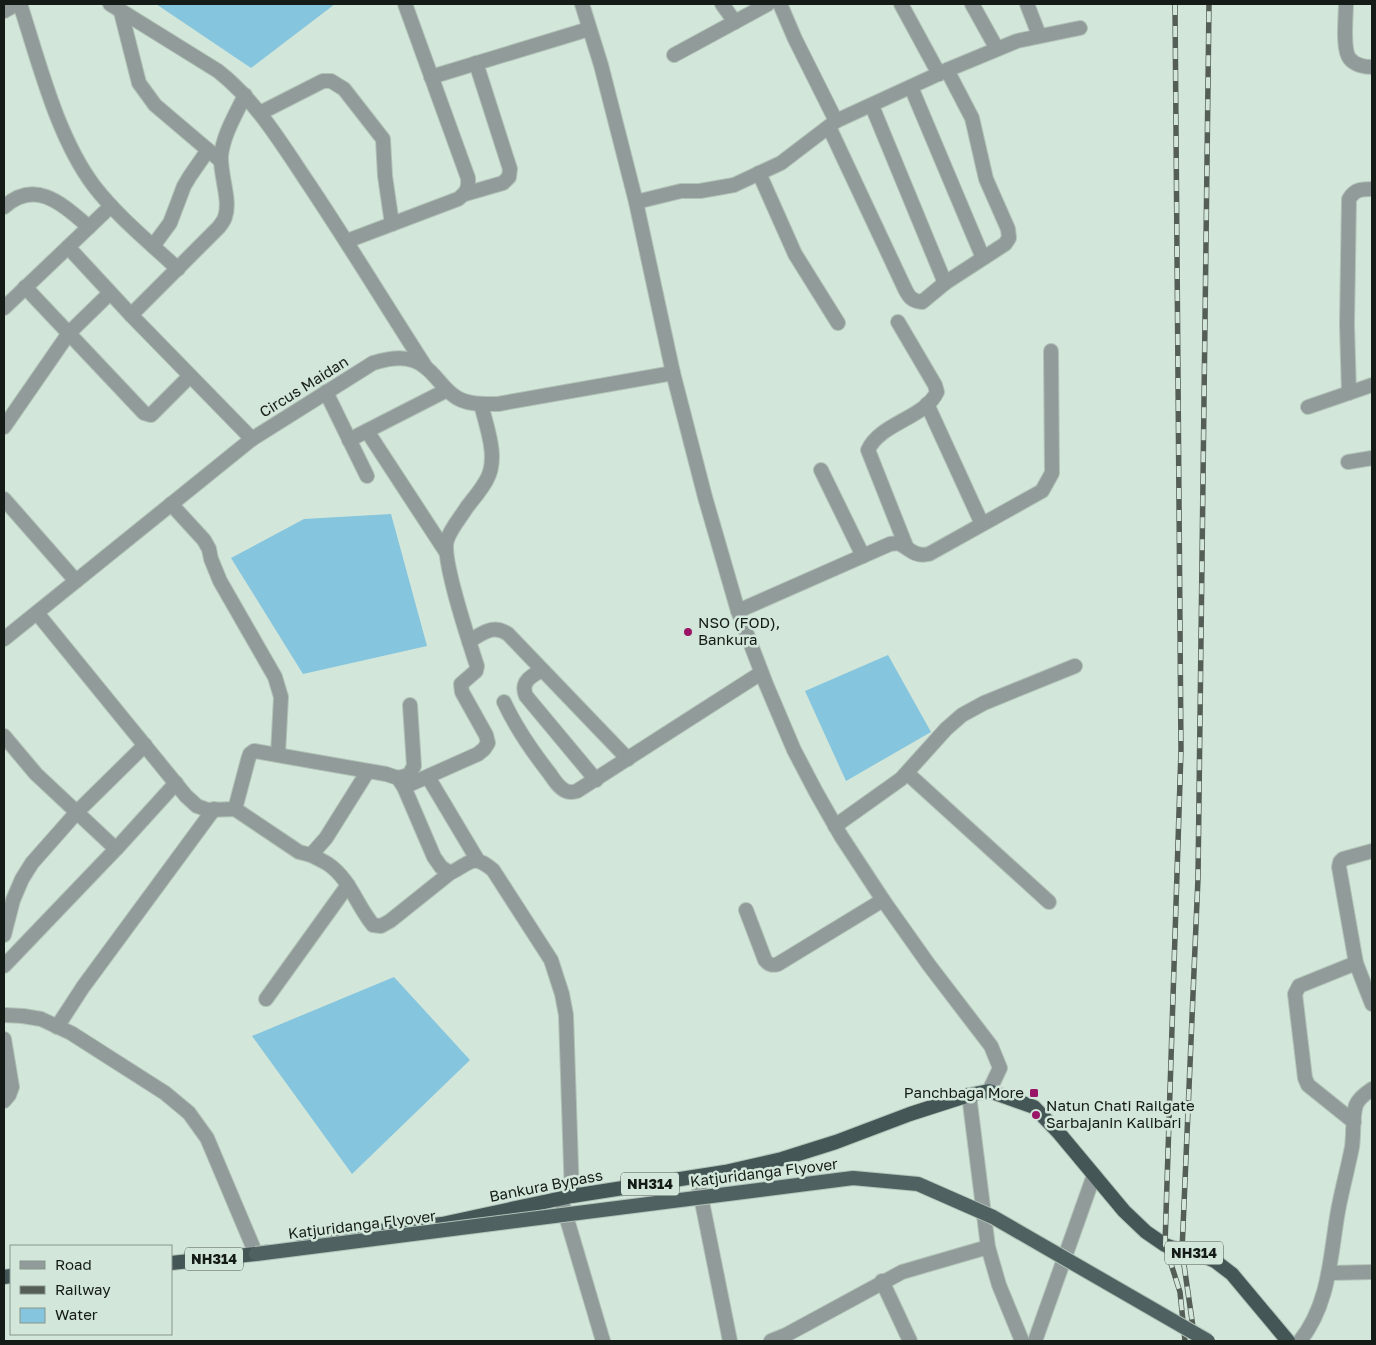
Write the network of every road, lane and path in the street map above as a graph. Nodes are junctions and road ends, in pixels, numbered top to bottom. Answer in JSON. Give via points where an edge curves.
{"nodes":[{"id":1,"x":18,"y":4,"type":"edge"},
{"id":2,"x":404,"y":4,"type":"edge"},
{"id":3,"x":582,"y":4,"type":"edge"},
{"id":4,"x":722,"y":4,"type":"edge"},
{"id":5,"x":768,"y":4,"type":"edge"},
{"id":6,"x":780,"y":4,"type":"edge"},
{"id":7,"x":901,"y":4,"type":"edge"},
{"id":8,"x":972,"y":4,"type":"edge"},
{"id":9,"x":1027,"y":4,"type":"edge"},
{"id":10,"x":1346,"y":4,"type":"edge"},
{"id":11,"x":116,"y":8,"type":"edge"},
{"id":12,"x":4,"y":11,"type":"edge"},
{"id":13,"x":735,"y":22,"type":"junction"},
{"id":14,"x":1080,"y":28,"type":"dead end"},
{"id":15,"x":589,"y":29,"type":"junction"},
{"id":16,"x":1039,"y":35,"type":"junction"},
{"id":17,"x":997,"y":49,"type":"junction"},
{"id":18,"x":674,"y":55,"type":"dead end"},
{"id":19,"x":476,"y":63,"type":"junction"},
{"id":20,"x":1372,"y":67,"type":"edge"},
{"id":21,"x":943,"y":72,"type":"junction"},
{"id":22,"x":431,"y":77,"type":"junction"},
{"id":23,"x":911,"y":87,"type":"junction"},
{"id":24,"x":245,"y":95,"type":"junction"},
{"id":25,"x":872,"y":106,"type":"junction"},
{"id":26,"x":260,"y":113,"type":"junction"},
{"id":27,"x":833,"y":124,"type":"junction"},
{"id":28,"x":208,"y":150,"type":"junction"},
{"id":29,"x":221,"y":161,"type":"junction"},
{"id":30,"x":760,"y":173,"type":"junction"},
{"id":31,"x":1372,"y":189,"type":"edge"},
{"id":32,"x":465,"y":194,"type":"junction"},
{"id":33,"x":636,"y":202,"type":"junction"},
{"id":34,"x":111,"y":206,"type":"junction"},
{"id":35,"x":4,"y":207,"type":"edge"},
{"id":36,"x":392,"y":224,"type":"junction"},
{"id":37,"x":89,"y":227,"type":"junction"},
{"id":38,"x":346,"y":241,"type":"junction"},
{"id":39,"x":153,"y":246,"type":"junction"},
{"id":40,"x":68,"y":247,"type":"junction"},
{"id":41,"x":983,"y":258,"type":"junction"},
{"id":42,"x":178,"y":269,"type":"junction"},
{"id":43,"x":945,"y":283,"type":"junction"},
{"id":44,"x":26,"y":287,"type":"junction"},
{"id":45,"x":110,"y":293,"type":"junction"},
{"id":46,"x":4,"y":308,"type":"edge"},
{"id":47,"x":131,"y":316,"type":"junction"},
{"id":48,"x":898,"y":322,"type":"dead end"},
{"id":49,"x":838,"y":323,"type":"dead end"},
{"id":50,"x":69,"y":333,"type":"junction"},
{"id":51,"x":1051,"y":351,"type":"dead end"},
{"id":52,"x":425,"y":366,"type":"junction"},
{"id":53,"x":674,"y":374,"type":"junction"},
{"id":54,"x":190,"y":376,"type":"junction"},
{"id":55,"x":1372,"y":385,"type":"edge"},
{"id":56,"x":447,"y":390,"type":"junction"},
{"id":57,"x":326,"y":392,"type":"junction"},
{"id":58,"x":1349,"y":392,"type":"junction"},
{"id":59,"x":481,"y":404,"type":"junction"},
{"id":60,"x":927,"y":404,"type":"junction"},
{"id":61,"x":1308,"y":407,"type":"dead end"},
{"id":62,"x":4,"y":428,"type":"edge"},
{"id":63,"x":367,"y":431,"type":"junction"},
{"id":64,"x":252,"y":439,"type":"junction"},
{"id":65,"x":349,"y":440,"type":"junction"},
{"id":66,"x":1372,"y":458,"type":"edge"},
{"id":67,"x":1348,"y":462,"type":"dead end"},
{"id":68,"x":821,"y":470,"type":"dead end"},
{"id":69,"x":367,"y":476,"type":"dead end"},
{"id":70,"x":4,"y":499,"type":"edge"},
{"id":71,"x":171,"y":504,"type":"junction"},
{"id":72,"x":982,"y":524,"type":"junction"},
{"id":73,"x":906,"y":546,"type":"junction"},
{"id":74,"x":446,"y":552,"type":"junction"},
{"id":75,"x":863,"y":556,"type":"junction"},
{"id":76,"x":76,"y":581,"type":"junction"},
{"id":77,"x":738,"y":611,"type":"junction"},
{"id":78,"x":37,"y":613,"type":"junction"},
{"id":79,"x":4,"y":640,"type":"edge"},
{"id":80,"x":469,"y":640,"type":"junction"},
{"id":81,"x":1075,"y":666,"type":"dead end"},
{"id":82,"x":542,"y":670,"type":"junction"},
{"id":83,"x":761,"y":672,"type":"junction"},
{"id":84,"x":504,"y":702,"type":"dead end"},
{"id":85,"x":410,"y":705,"type":"dead end"},
{"id":86,"x":4,"y":736,"type":"edge"},
{"id":87,"x":145,"y":745,"type":"junction"},
{"id":88,"x":278,"y":754,"type":"junction"},
{"id":89,"x":628,"y":759,"type":"junction"},
{"id":90,"x":368,"y":771,"type":"junction"},
{"id":91,"x":907,"y":773,"type":"junction"},
{"id":92,"x":428,"y":777,"type":"junction"},
{"id":93,"x":596,"y":780,"type":"junction"},
{"id":94,"x":401,"y":782,"type":"junction"},
{"id":95,"x":176,"y":783,"type":"junction"},
{"id":96,"x":214,"y":809,"type":"junction"},
{"id":97,"x":235,"y":809,"type":"junction"},
{"id":98,"x":77,"y":812,"type":"junction"},
{"id":99,"x":835,"y":826,"type":"junction"},
{"id":100,"x":116,"y":850,"type":"junction"},
{"id":101,"x":1372,"y":851,"type":"edge"},
{"id":102,"x":311,"y":855,"type":"junction"},
{"id":103,"x":477,"y":859,"type":"junction"},
{"id":104,"x":450,"y":873,"type":"junction"},
{"id":105,"x":348,"y":885,"type":"junction"},
{"id":106,"x":883,"y":900,"type":"junction"},
{"id":107,"x":1049,"y":902,"type":"dead end"},
{"id":108,"x":746,"y":910,"type":"dead end"},
{"id":109,"x":4,"y":935,"type":"edge"},
{"id":110,"x":1356,"y":963,"type":"junction"},
{"id":111,"x":4,"y":966,"type":"edge"},
{"id":112,"x":266,"y":999,"type":"dead end"},
{"id":113,"x":1372,"y":1004,"type":"edge"},
{"id":114,"x":4,"y":1015,"type":"edge"},
{"id":115,"x":57,"y":1027,"type":"junction"},
{"id":116,"x":4,"y":1039,"type":"edge"},
{"id":117,"x":1372,"y":1089,"type":"edge"},
{"id":118,"x":989,"y":1091,"type":"junction"},
{"id":119,"x":969,"y":1095,"type":"junction"},
{"id":120,"x":4,"y":1101,"type":"edge"},
{"id":121,"x":1354,"y":1122,"type":"junction"},
{"id":122,"x":1094,"y":1175,"type":"junction"},
{"id":123,"x":697,"y":1177,"type":"junction"},
{"id":124,"x":567,"y":1198,"type":"junction"},
{"id":125,"x":988,"y":1247,"type":"junction"},
{"id":126,"x":256,"y":1254,"type":"junction"},
{"id":127,"x":172,"y":1263,"type":"edge"},
{"id":128,"x":1372,"y":1272,"type":"edge"},
{"id":129,"x":1330,"y":1273,"type":"junction"},
{"id":130,"x":882,"y":1281,"type":"junction"},
{"id":131,"x":604,"y":1341,"type":"edge"},
{"id":132,"x":730,"y":1341,"type":"edge"},
{"id":133,"x":771,"y":1341,"type":"edge"},
{"id":134,"x":910,"y":1341,"type":"edge"},
{"id":135,"x":1022,"y":1341,"type":"edge"},
{"id":136,"x":1035,"y":1341,"type":"edge"},
{"id":137,"x":1208,"y":1341,"type":"edge"},
{"id":138,"x":1288,"y":1341,"type":"edge"},
{"id":139,"x":1300,"y":1341,"type":"edge"}],
"edges":[{"from":1,"to":12,"type":"street"},
{"from":1,"to":34,"type":"street","via":[[65,132],[79,162]]},
{"from":2,"to":22,"type":"street"},
{"from":3,"to":15,"type":"street"},
{"from":4,"to":13,"type":"street"},
{"from":5,"to":13,"type":"street"},
{"from":6,"to":27,"type":"street"},
{"from":7,"to":21,"type":"street"},
{"from":8,"to":17,"type":"street"},
{"from":9,"to":16,"type":"street"},
{"from":10,"to":20,"type":"street","via":[[1346,51],[1350,60]]},
{"from":11,"to":24,"type":"street","via":[[218,71]]},
{"from":11,"to":28,"type":"street","via":[[139,83],[146,94]]},
{"from":13,"to":18,"type":"street"},
{"from":14,"to":16,"type":"street"},
{"from":15,"to":19,"type":"street"},
{"from":15,"to":33,"type":"street"},
{"from":16,"to":17,"type":"street"},
{"from":17,"to":21,"type":"street"},
{"from":19,"to":22,"type":"street"},
{"from":19,"to":32,"type":"street","via":[[510,169],[509,177],[503,183]]},
{"from":21,"to":23,"type":"street"},
{"from":21,"to":41,"type":"street","via":[[972,118],[986,179],[1008,229],[1009,238],[1005,244]]},
{"from":22,"to":32,"type":"street","via":[[468,178],[469,187]]},
{"from":23,"to":25,"type":"street"},
{"from":23,"to":41,"type":"street"},
{"from":24,"to":26,"type":"street"},
{"from":24,"to":29,"type":"street","via":[[225,138]]},
{"from":25,"to":27,"type":"street"},
{"from":25,"to":43,"type":"street"},
{"from":26,"to":36,"type":"street","via":[[323,81],[331,81],[344,89],[383,139]]},
{"from":26,"to":38,"type":"street"},
{"from":27,"to":30,"type":"street","via":[[781,163]]},
{"from":27,"to":43,"type":"street","via":[[910,298],[922,302]]},
{"from":28,"to":29,"type":"street"},
{"from":28,"to":39,"type":"street","via":[[184,186],[170,223]]},
{"from":29,"to":42,"type":"street","via":[[225,217],[219,228]]},
{"from":30,"to":33,"type":"street","via":[[734,185],[681,191]]},
{"from":30,"to":49,"type":"street","via":[[795,254]]},
{"from":31,"to":58,"type":"street","via":[[1353,192],[1349,199]]},
{"from":32,"to":36,"type":"street"},
{"from":33,"to":53,"type":"street"},
{"from":34,"to":37,"type":"street"},
{"from":34,"to":39,"type":"street"},
{"from":35,"to":37,"type":"street","via":[[22,194],[38,194],[64,206]]},
{"from":36,"to":38,"type":"street"},
{"from":37,"to":40,"type":"street"},
{"from":38,"to":52,"type":"street"},
{"from":39,"to":42,"type":"street"},
{"from":40,"to":44,"type":"street"},
{"from":40,"to":45,"type":"street"},
{"from":41,"to":43,"type":"street"},
{"from":42,"to":47,"type":"street"},
{"from":44,"to":46,"type":"street"},
{"from":44,"to":50,"type":"street"},
{"from":45,"to":47,"type":"street"},
{"from":45,"to":50,"type":"street"},
{"from":47,"to":54,"type":"street"},
{"from":48,"to":60,"type":"street","via":[[935,385],[937,392]]},
{"from":50,"to":54,"type":"street","via":[[137,406],[151,416]]},
{"from":50,"to":62,"type":"street"},
{"from":51,"to":72,"type":"street","via":[[1052,473],[1042,491]]},
{"from":52,"to":56,"type":"street"},
{"from":52,"to":57,"type":"street","name":"Circus Maidan","via":[[391,358],[373,363]]},
{"from":53,"to":59,"type":"street","via":[[498,404]]},
{"from":53,"to":77,"type":"street"},
{"from":54,"to":64,"type":"street"},
{"from":55,"to":58,"type":"street"},
{"from":56,"to":59,"type":"street","via":[[467,402]]},
{"from":56,"to":63,"type":"street"},
{"from":57,"to":64,"type":"street","name":"Circus Maidan"},
{"from":57,"to":65,"type":"street"},
{"from":58,"to":61,"type":"street"},
{"from":59,"to":74,"type":"street","via":[[492,466],[488,478],[446,540]]},
{"from":60,"to":72,"type":"street"},
{"from":60,"to":73,"type":"street","via":[[889,429],[868,450]]},
{"from":63,"to":65,"type":"street"},
{"from":63,"to":74,"type":"street"},
{"from":64,"to":71,"type":"street","name":"Circus Maidan"},
{"from":65,"to":69,"type":"street"},
{"from":66,"to":67,"type":"street"},
{"from":68,"to":75,"type":"street"},
{"from":70,"to":76,"type":"street"},
{"from":71,"to":76,"type":"street","name":"Circus Maidan"},
{"from":71,"to":88,"type":"street","via":[[204,540],[220,582],[275,677],[282,697]]},
{"from":72,"to":73,"type":"street","via":[[929,554],[921,556]]},
{"from":73,"to":75,"type":"street","via":[[890,544]]},
{"from":74,"to":80,"type":"street"},
{"from":75,"to":77,"type":"street"},
{"from":76,"to":78,"type":"street","name":"Circus Maidan"},
{"from":77,"to":83,"type":"street"},
{"from":78,"to":79,"type":"street","name":"Circus Maidan"},
{"from":78,"to":87,"type":"street"},
{"from":80,"to":82,"type":"street","via":[[493,628],[500,629]]},
{"from":80,"to":92,"type":"street","via":[[477,666],[476,672],[462,684],[462,692],[488,744],[478,754]]},
{"from":81,"to":91,"type":"street","via":[[962,715]]},
{"from":82,"to":89,"type":"street"},
{"from":82,"to":93,"type":"street","via":[[525,682],[526,696]]},
{"from":83,"to":89,"type":"street"},
{"from":83,"to":99,"type":"street","via":[[794,750]]},
{"from":84,"to":93,"type":"street","via":[[528,747],[564,790],[577,792]]},
{"from":85,"to":94,"type":"street","via":[[414,766],[410,775]]},
{"from":86,"to":98,"type":"street","via":[[36,774]]},
{"from":87,"to":95,"type":"street"},
{"from":87,"to":98,"type":"street"},
{"from":88,"to":90,"type":"street"},
{"from":88,"to":97,"type":"street","via":[[254,751],[250,754]]},
{"from":89,"to":93,"type":"street"},
{"from":90,"to":94,"type":"street"},
{"from":90,"to":102,"type":"street","via":[[326,838]]},
{"from":91,"to":99,"type":"street"},
{"from":91,"to":107,"type":"street"},
{"from":92,"to":94,"type":"street"},
{"from":92,"to":103,"type":"street"},
{"from":94,"to":104,"type":"street","via":[[434,857]]},
{"from":95,"to":96,"type":"street","via":[[197,806]]},
{"from":95,"to":100,"type":"street"},
{"from":96,"to":97,"type":"street"},
{"from":96,"to":115,"type":"street"},
{"from":97,"to":102,"type":"street","via":[[299,852]]},
{"from":98,"to":100,"type":"street"},
{"from":98,"to":109,"type":"street","via":[[50,840],[22,879]]},
{"from":99,"to":106,"type":"street"},
{"from":100,"to":111,"type":"street"},
{"from":101,"to":110,"type":"street","via":[[1343,859],[1339,867]]},
{"from":102,"to":105,"type":"street","via":[[329,865]]},
{"from":103,"to":104,"type":"street"},
{"from":103,"to":124,"type":"street","via":[[492,870],[542,944],[562,994],[566,1015]]},
{"from":104,"to":105,"type":"street","via":[[381,926],[373,926]]},
{"from":105,"to":112,"type":"street"},
{"from":106,"to":108,"type":"street","via":[[773,966],[765,960]]},
{"from":106,"to":118,"type":"street","via":[[991,1046],[1000,1068]]},
{"from":110,"to":113,"type":"street"},
{"from":110,"to":121,"type":"street","via":[[1299,986],[1295,994],[1308,1085]]},
{"from":114,"to":115,"type":"street","via":[[41,1019]]},
{"from":115,"to":126,"type":"street","via":[[165,1093],[189,1113],[207,1138]]},
{"from":116,"to":120,"type":"street","via":[[12,1087]]},
{"from":117,"to":121,"type":"street","via":[[1357,1104]]},
{"from":118,"to":119,"type":"highway","name":"Bankura Bypass","number":"NH314"},
{"from":118,"to":122,"type":"highway","name":"Bankura Bypass","number":"NH314","via":[[1034,1107]]},
{"from":119,"to":123,"type":"highway","name":"Bankura Bypass","number":"NH314","via":[[782,1159]]},
{"from":119,"to":125,"type":"street"},
{"from":121,"to":129,"type":"street"},
{"from":122,"to":136,"type":"street"},
{"from":122,"to":138,"type":"highway","number":"NH314","via":[[1146,1232],[1174,1248],[1215,1261],[1232,1274]]},
{"from":123,"to":124,"type":"highway","name":"Bankura Bypass","number":"NH314"},
{"from":123,"to":132,"type":"street"},
{"from":124,"to":126,"type":"highway","name":"Bankura Bypass","number":"NH314","via":[[442,1224],[326,1238]]},
{"from":124,"to":131,"type":"street"},
{"from":125,"to":130,"type":"street"},
{"from":125,"to":135,"type":"street","via":[[999,1285]]},
{"from":126,"to":127,"type":"highway","name":"Bankura Bypass","number":"NH314"},
{"from":126,"to":137,"type":"main road","name":"Katjuridanga Flyover","bridge":true,"via":[[853,1178],[918,1184],[993,1217]]},
{"from":128,"to":129,"type":"street"},
{"from":129,"to":139,"type":"street","via":[[1316,1316]]},
{"from":130,"to":133,"type":"street"},
{"from":130,"to":134,"type":"street"}]}
